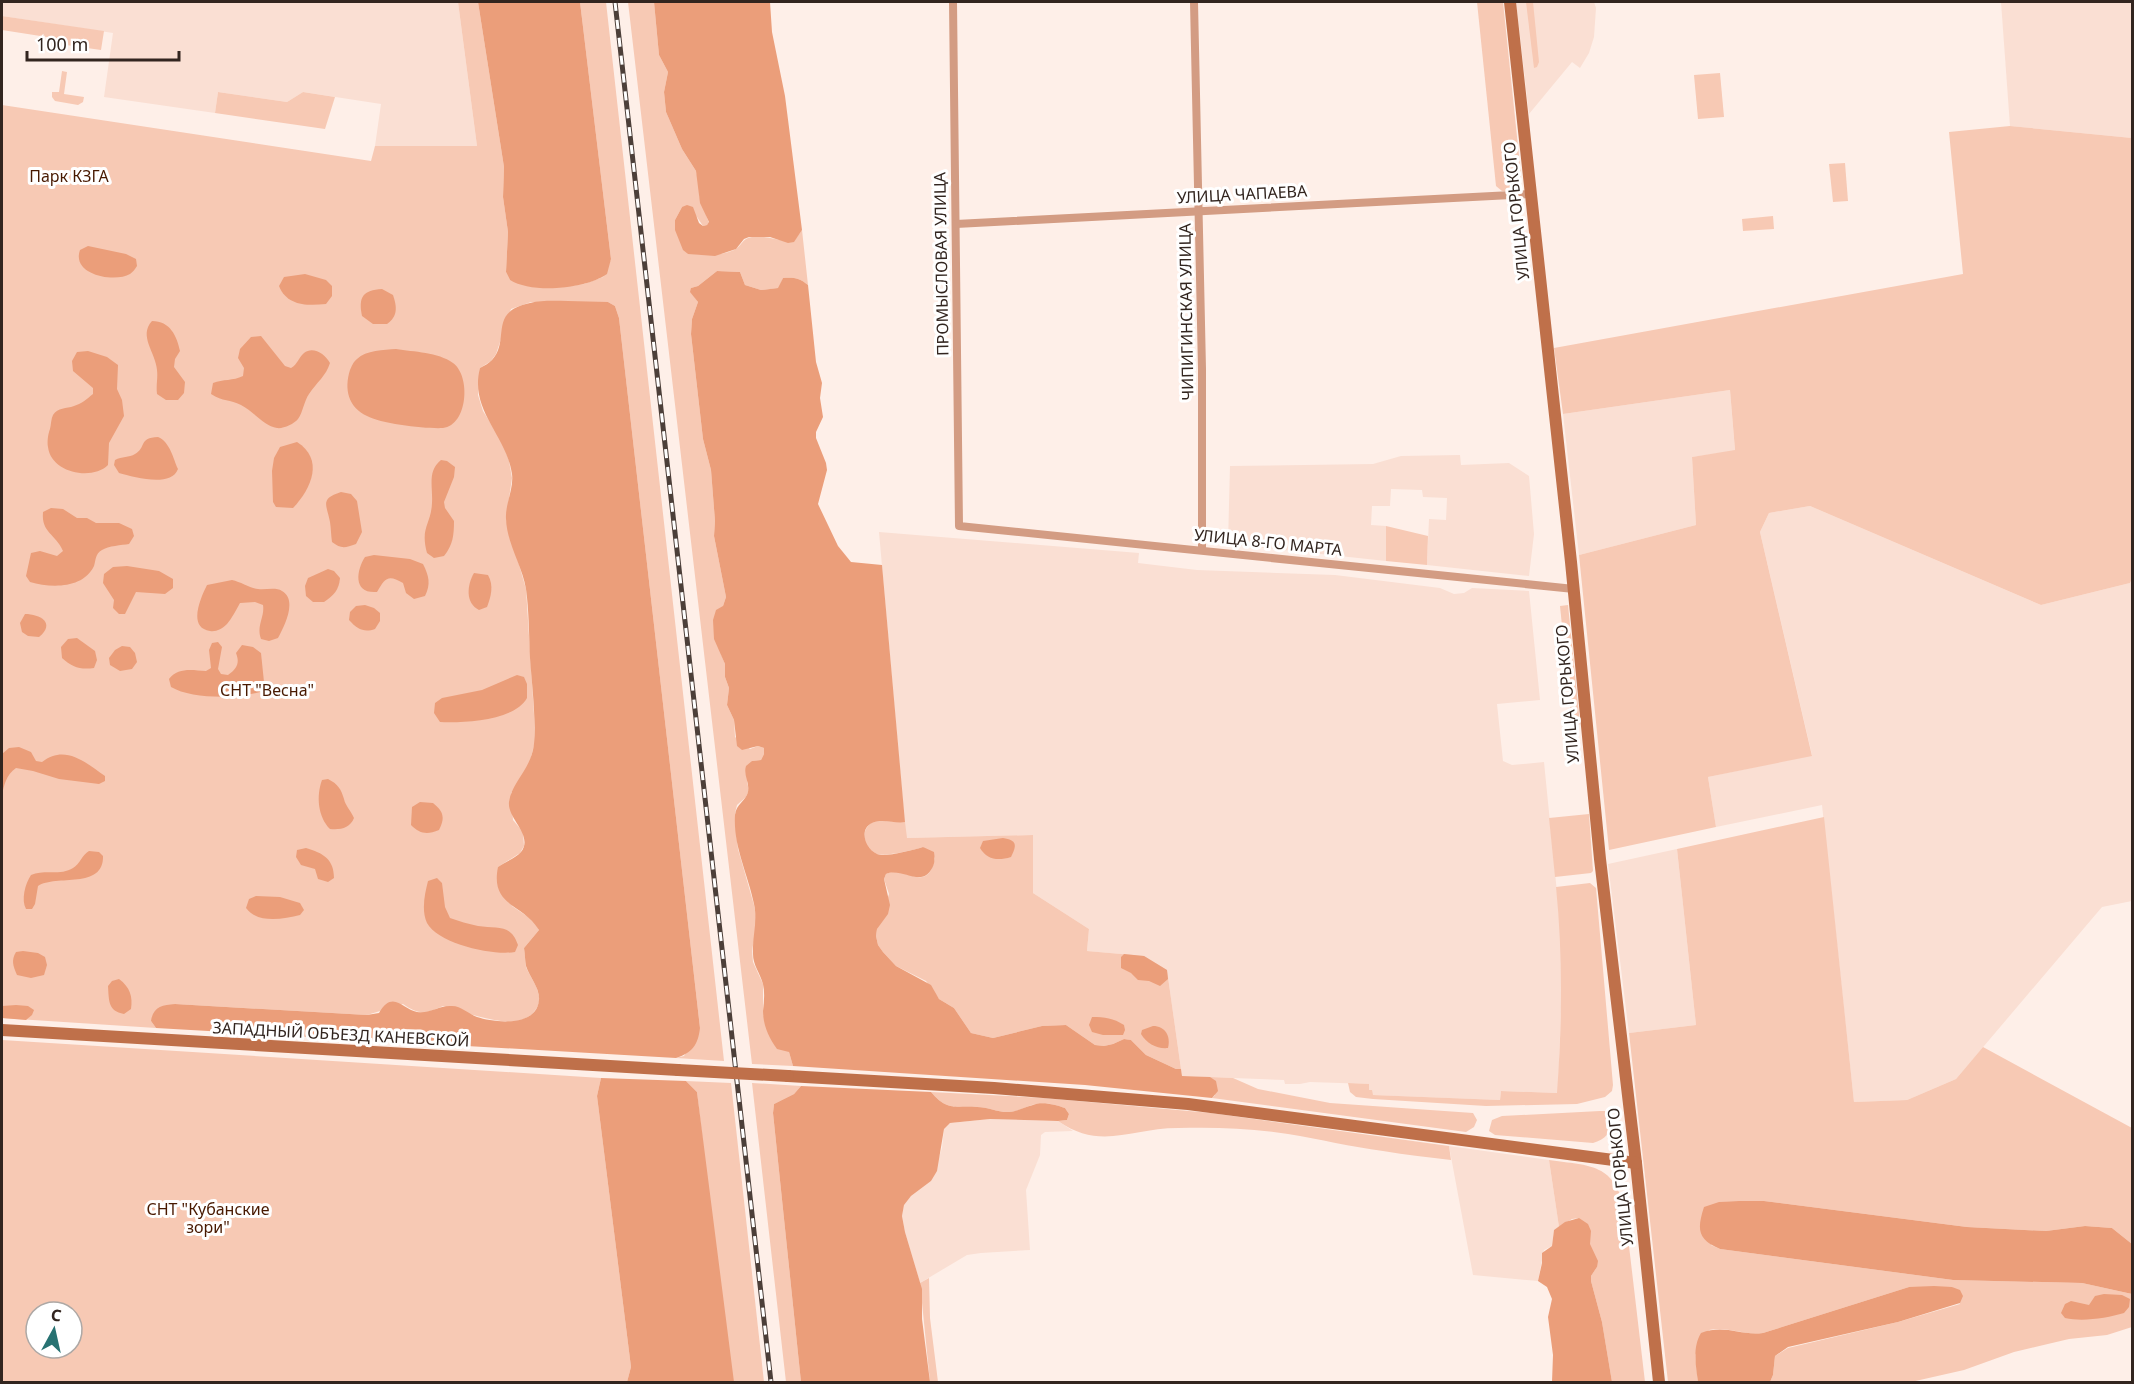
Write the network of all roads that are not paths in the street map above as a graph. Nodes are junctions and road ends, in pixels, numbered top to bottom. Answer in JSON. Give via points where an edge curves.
{"nodes":[{"id":1,"x":953,"y":2,"type":"edge"},
{"id":2,"x":1194,"y":2,"type":"edge"},
{"id":3,"x":1510,"y":2,"type":"edge"},
{"id":4,"x":1531,"y":194,"type":"junction"},
{"id":5,"x":1199,"y":211,"type":"junction"},
{"id":6,"x":956,"y":224,"type":"junction"},
{"id":7,"x":960,"y":526,"type":"joint"},
{"id":8,"x":1202,"y":550,"type":"junction"},
{"id":9,"x":1574,"y":589,"type":"junction"},
{"id":10,"x":2,"y":1030,"type":"edge"},
{"id":11,"x":1636,"y":1163,"type":"junction"},
{"id":12,"x":1659,"y":1383,"type":"edge"}],
"edges":[{"from":1,"to":6,"type":"street","name":"ПРОМЫСЛОВАЯ УЛИЦА"},
{"from":2,"to":5,"type":"street","name":"ЧИПИГИНСКАЯ УЛИЦА"},
{"from":3,"to":4,"type":"main road","name":"УЛИЦА ГОРЬКОГО"},
{"from":4,"to":5,"type":"street","name":"УЛИЦА ЧАПАЕВА"},
{"from":4,"to":9,"type":"main road","name":"УЛИЦА ГОРЬКОГО"},
{"from":5,"to":6,"type":"street","name":"УЛИЦА ЧАПАЕВА"},
{"from":5,"to":8,"type":"street","name":"ЧИПИГИНСКАЯ УЛИЦА"},
{"from":6,"to":7,"type":"street","name":"ПРОМЫСЛОВАЯ УЛИЦА"},
{"from":7,"to":8,"type":"street","name":"УЛИЦА 8-ГО МАРТА"},
{"from":8,"to":9,"type":"street","name":"УЛИЦА 8-ГО МАРТА"},
{"from":9,"to":11,"type":"main road","name":"УЛИЦА ГОРЬКОГО","via":[[1600,859]]},
{"from":10,"to":11,"type":"main road","name":"ЗАПАДНЫЙ ОБЪЕЗД КАНЕВСКОЙ","bridge":true,"via":[[994,1088],[1188,1104]]},
{"from":11,"to":12,"type":"main road","name":"УЛИЦА ГОРЬКОГО"}]}
